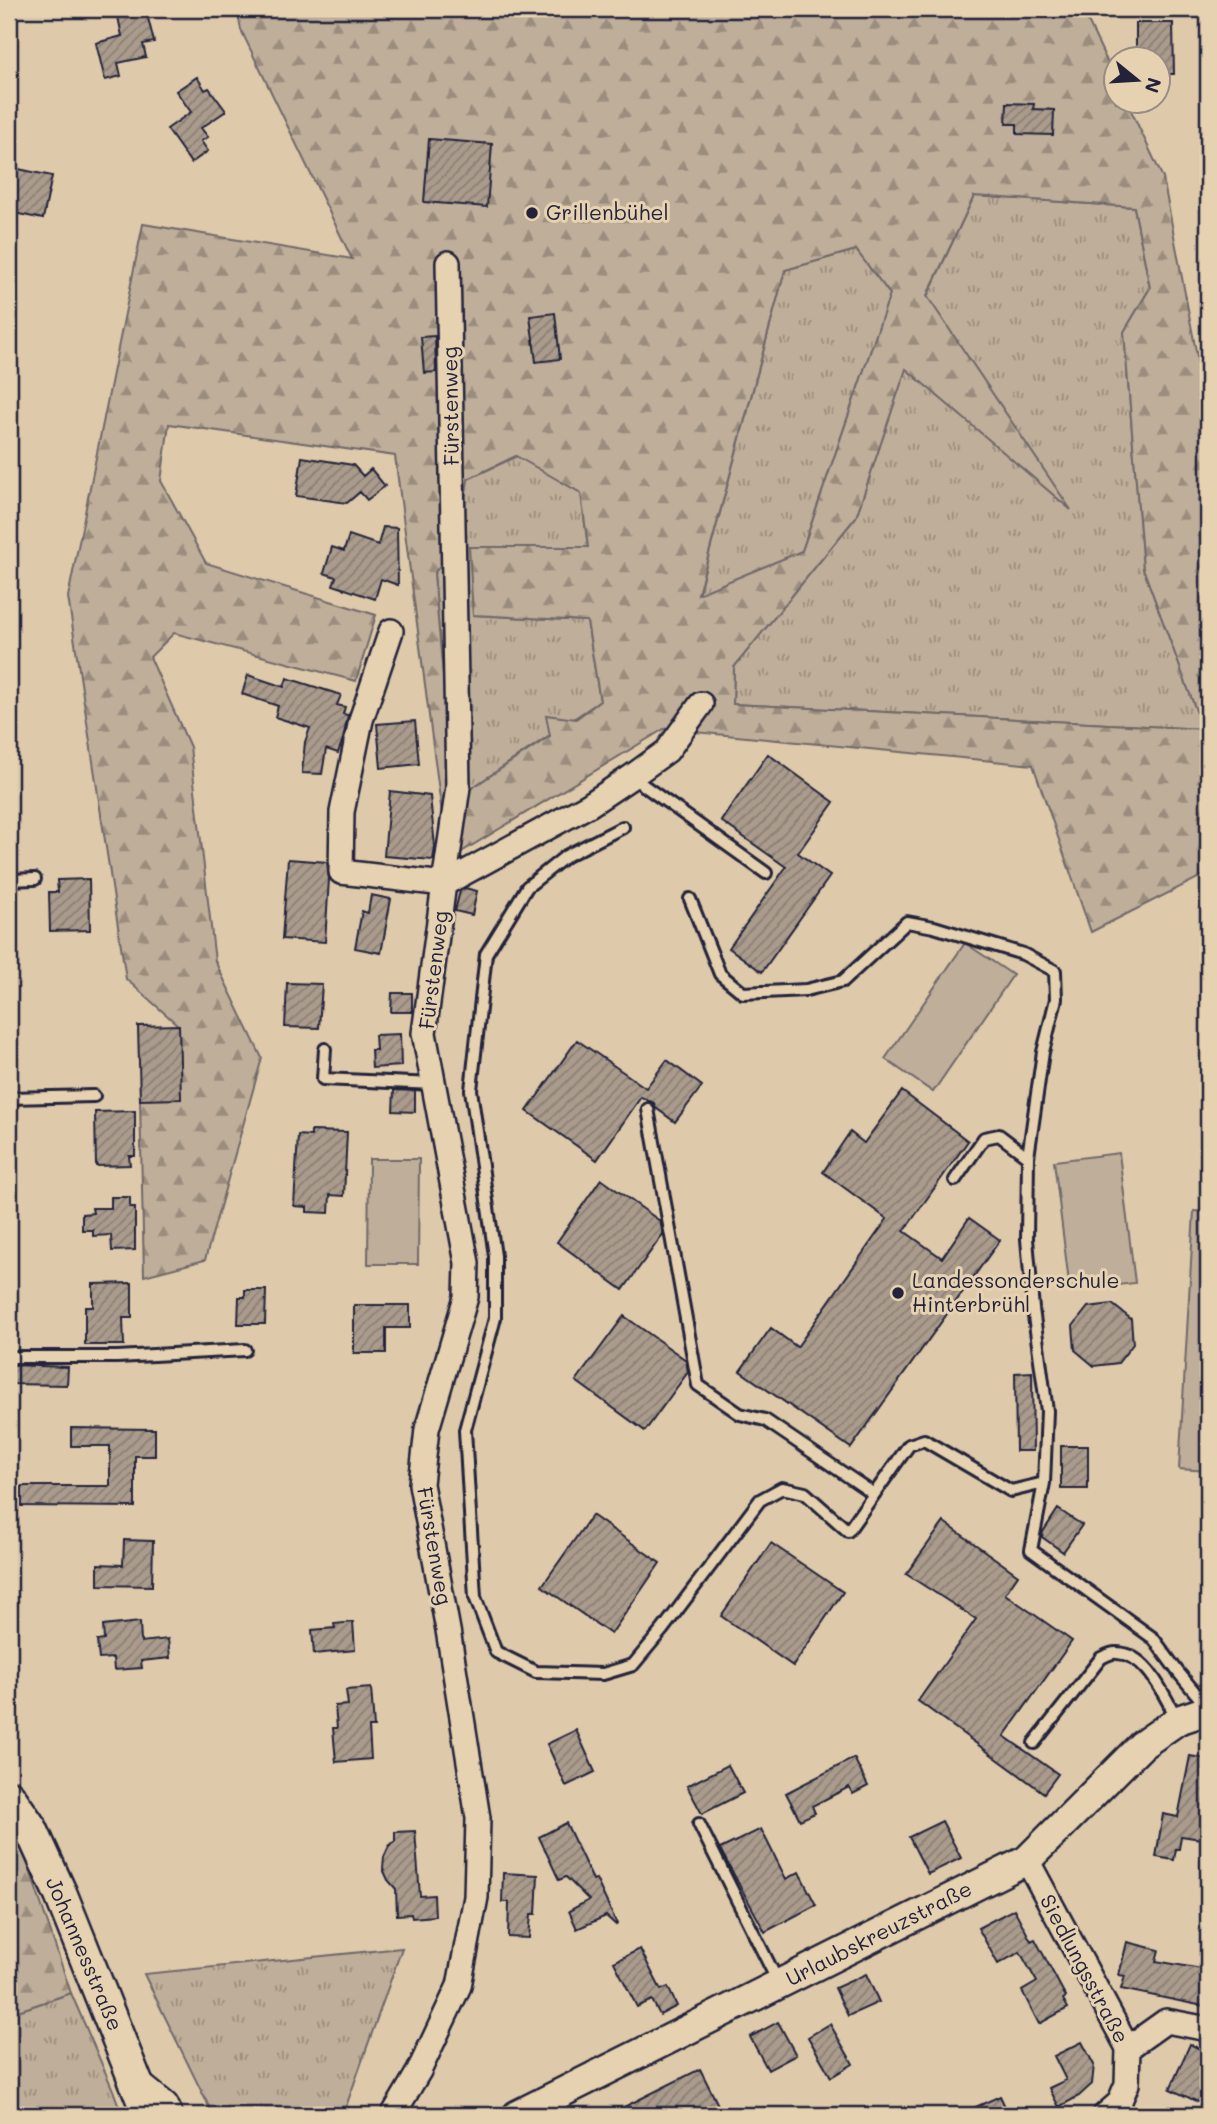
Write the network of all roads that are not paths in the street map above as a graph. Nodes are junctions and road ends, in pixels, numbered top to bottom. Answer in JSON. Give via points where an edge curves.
{"nodes":[{"id":1,"x":448,"y":263,"type":"dead end"},
{"id":2,"x":391,"y":631,"type":"dead end"},
{"id":3,"x":701,"y":704,"type":"dead end"},
{"id":4,"x":631,"y":777,"type":"junction"},
{"id":5,"x":622,"y":827,"type":"dead end"},
{"id":6,"x":766,"y":873,"type":"dead end"},
{"id":7,"x":35,"y":879,"type":"dead end"},
{"id":8,"x":9,"y":880,"type":"edge"},
{"id":9,"x":444,"y":884,"type":"junction"},
{"id":10,"x":690,"y":899,"type":"dead end"},
{"id":11,"x":325,"y":1049,"type":"dead end"},
{"id":12,"x":434,"y":1084,"type":"junction"},
{"id":13,"x":94,"y":1096,"type":"dead end"},
{"id":14,"x":9,"y":1098,"type":"edge"},
{"id":15,"x":648,"y":1109,"type":"dead end"},
{"id":16,"x":1028,"y":1157,"type":"junction"},
{"id":17,"x":955,"y":1180,"type":"dead end"},
{"id":18,"x":245,"y":1350,"type":"dead end"},
{"id":19,"x":9,"y":1357,"type":"edge"},
{"id":20,"x":1044,"y":1483,"type":"junction"},
{"id":21,"x":874,"y":1494,"type":"junction"},
{"id":22,"x":1208,"y":1709,"type":"edge"},
{"id":23,"x":1178,"y":1720,"type":"junction"},
{"id":24,"x":1034,"y":1742,"type":"dead end"},
{"id":25,"x":9,"y":1797,"type":"edge"},
{"id":26,"x":699,"y":1824,"type":"dead end"},
{"id":27,"x":1027,"y":1860,"type":"junction"},
{"id":28,"x":779,"y":1984,"type":"junction"},
{"id":29,"x":1208,"y":2029,"type":"edge"},
{"id":30,"x":1128,"y":2048,"type":"junction"},
{"id":31,"x":138,"y":2085,"type":"junction"},
{"id":32,"x":149,"y":2115,"type":"edge"},
{"id":33,"x":168,"y":2115,"type":"edge"},
{"id":34,"x":393,"y":2115,"type":"edge"},
{"id":35,"x":517,"y":2115,"type":"edge"},
{"id":36,"x":1105,"y":2115,"type":"edge"}],
"edges":[{"from":1,"to":9,"type":"street","name":"Fürstenweg","via":[[458,787]]},
{"from":2,"to":9,"type":"street","via":[[361,720],[342,812],[341,872]]},
{"from":3,"to":4,"type":"street","name":"Fürstenweg","via":[[667,751]]},
{"from":4,"to":6,"type":"lane"},
{"from":4,"to":9,"type":"street","name":"Fürstenweg"},
{"from":5,"to":21,"type":"lane","via":[[566,856],[527,887],[486,954],[471,1090],[495,1256],[495,1318],[465,1430],[475,1597],[496,1652],[536,1672],[603,1674],[633,1665],[760,1500],[782,1488],[805,1493],[848,1531]]},
{"from":7,"to":8,"type":"lane"},
{"from":9,"to":12,"type":"street","name":"Fürstenweg","via":[[424,1033]]},
{"from":10,"to":16,"type":"lane","via":[[720,974],[743,993],[806,990],[843,981],[907,922],[1023,954],[1055,971],[1056,999],[1043,1052]]},
{"from":11,"to":12,"type":"lane","via":[[323,1079]]},
{"from":12,"to":34,"type":"street","name":"Fürstenweg","via":[[467,1274],[466,1297],[427,1429],[421,1485],[478,1818],[477,1897],[458,1986]]},
{"from":13,"to":14,"type":"lane"},
{"from":15,"to":21,"type":"lane","via":[[698,1385],[740,1414],[765,1420]]},
{"from":16,"to":17,"type":"lane","via":[[999,1135],[984,1138]]},
{"from":16,"to":20,"type":"lane","via":[[1028,1251],[1047,1411]]},
{"from":18,"to":19,"type":"lane"},
{"from":20,"to":21,"type":"lane","via":[[1011,1491],[924,1440],[909,1445]]},
{"from":20,"to":22,"type":"lane","via":[[1031,1550],[1153,1638]]},
{"from":22,"to":23,"type":"street","name":"Urlaubskreuzstraße"},
{"from":23,"to":24,"type":"lane","via":[[1145,1665],[1115,1652],[1101,1658]]},
{"from":23,"to":27,"type":"street","name":"Urlaubskreuzstraße","via":[[1142,1745]]},
{"from":25,"to":31,"type":"main road","name":"Johannesstraße","via":[[30,1829],[61,1895]]},
{"from":26,"to":28,"type":"lane"},
{"from":27,"to":28,"type":"street","name":"Urlaubskreuzstraße"},
{"from":27,"to":30,"type":"street","name":"Siedlungsstraße"},
{"from":28,"to":35,"type":"street","name":"Urlaubskreuzstraße"},
{"from":29,"to":30,"type":"street","via":[[1166,2021]]},
{"from":30,"to":36,"type":"street","name":"Siedlungsstraße","via":[[1127,2084],[1119,2103]]},
{"from":31,"to":32,"type":"main road","name":"Johannesstraße"},
{"from":31,"to":33,"type":"street","via":[[164,2106]]}]}
